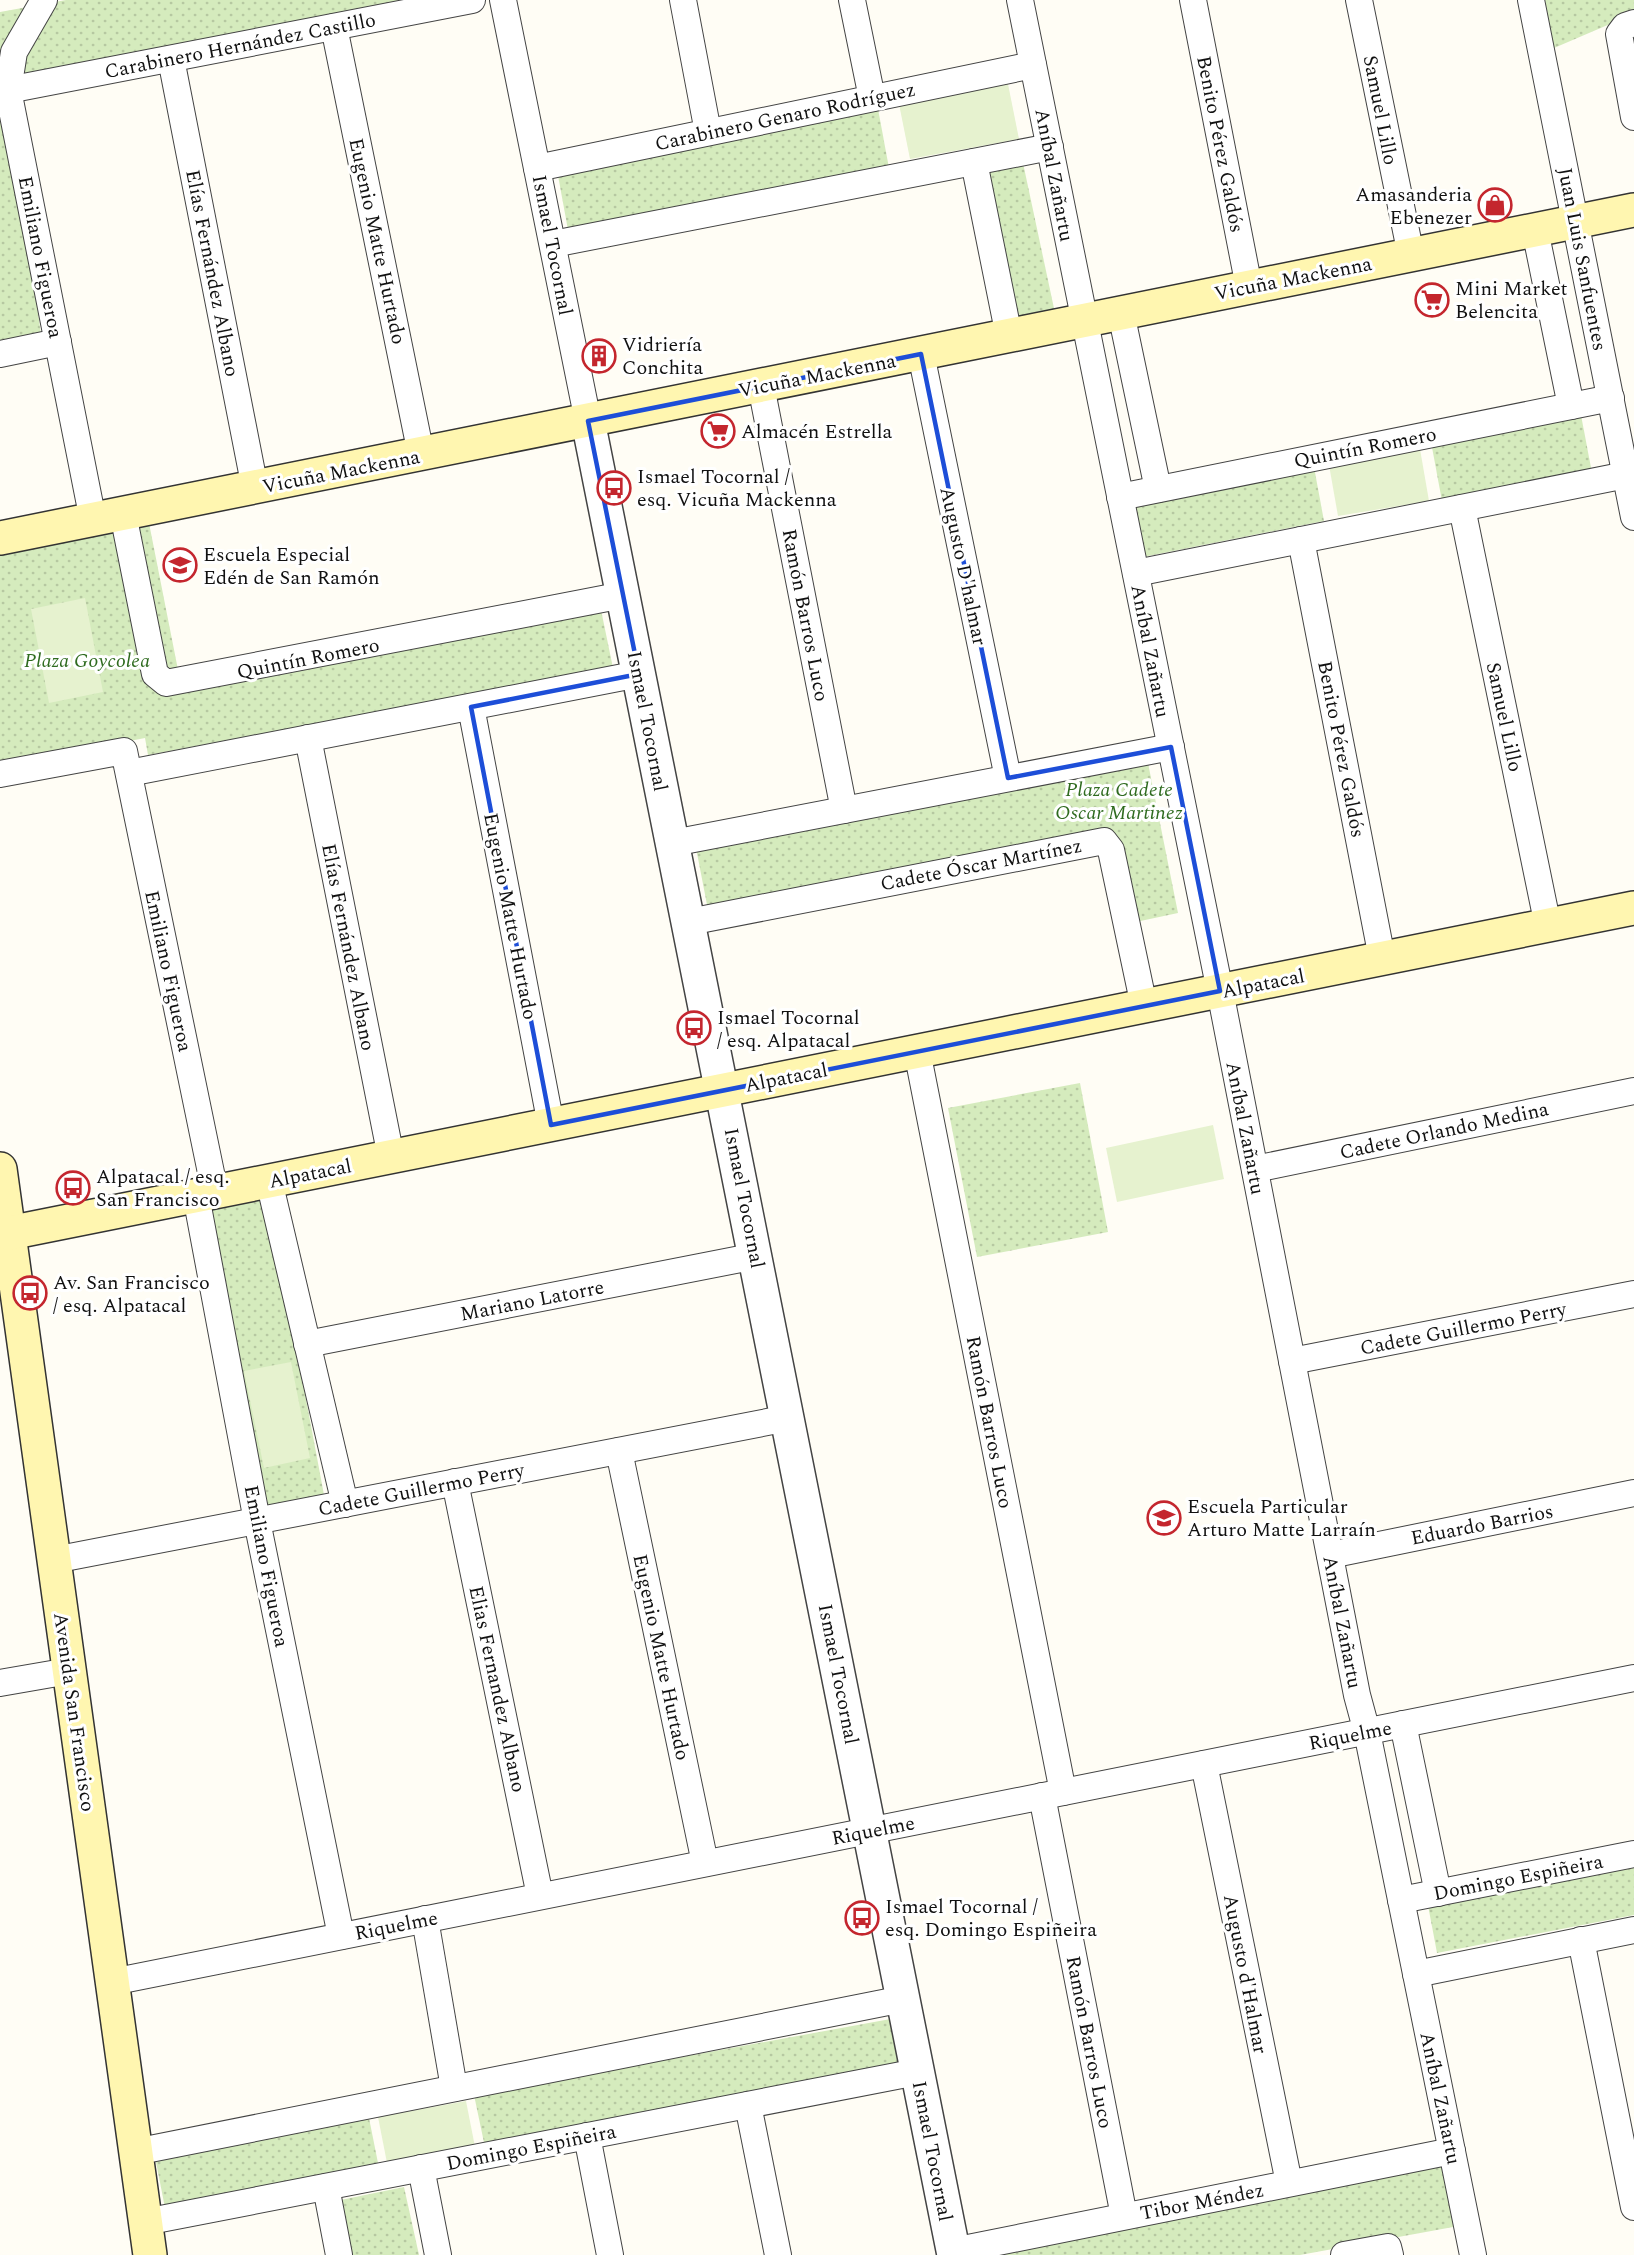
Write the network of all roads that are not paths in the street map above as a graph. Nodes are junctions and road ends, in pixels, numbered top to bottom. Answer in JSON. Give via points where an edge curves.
{"nodes":[{"id":1,"x":44,"y":0,"type":"edge"},
{"id":2,"x":472,"y":0,"type":"edge"},
{"id":3,"x":503,"y":0,"type":"edge"},
{"id":4,"x":683,"y":0,"type":"edge"},
{"id":5,"x":852,"y":0,"type":"edge"},
{"id":6,"x":1020,"y":0,"type":"edge"},
{"id":7,"x":1193,"y":0,"type":"edge"},
{"id":8,"x":1359,"y":0,"type":"edge"},
{"id":9,"x":1531,"y":0,"type":"edge"},
{"id":10,"x":1634,"y":23,"type":"edge"},
{"id":11,"x":334,"y":27,"type":"junction"},
{"id":12,"x":171,"y":58,"type":"junction"},
{"id":13,"x":1033,"y":65,"type":"junction"},
{"id":14,"x":8,"y":90,"type":"junction"},
{"id":15,"x":872,"y":99,"type":"junction"},
{"id":16,"x":1634,"y":117,"type":"edge"},
{"id":17,"x":708,"y":132,"type":"junction"},
{"id":18,"x":1050,"y":147,"type":"junction"},
{"id":19,"x":974,"y":162,"type":"junction"},
{"id":20,"x":537,"y":168,"type":"junction"},
{"id":21,"x":1634,"y":210,"type":"edge"},
{"id":22,"x":1575,"y":222,"type":"junction"},
{"id":23,"x":1535,"y":230,"type":"junction"},
{"id":24,"x":553,"y":244,"type":"junction"},
{"id":25,"x":1410,"y":255,"type":"junction"},
{"id":26,"x":1249,"y":287,"type":"junction"},
{"id":27,"x":1121,"y":313,"type":"junction"},
{"id":28,"x":1085,"y":321,"type":"junction"},
{"id":29,"x":1009,"y":336,"type":"junction"},
{"id":30,"x":58,"y":342,"type":"junction"},
{"id":31,"x":0,"y":354,"type":"edge"},
{"id":32,"x":921,"y":354,"type":"junction"},
{"id":33,"x":761,"y":386,"type":"junction"},
{"id":34,"x":1611,"y":398,"type":"junction"},
{"id":35,"x":1571,"y":406,"type":"junction"},
{"id":36,"x":588,"y":421,"type":"junction"},
{"id":37,"x":421,"y":454,"type":"junction"},
{"id":38,"x":1626,"y":475,"type":"junction"},
{"id":39,"x":255,"y":488,"type":"junction"},
{"id":40,"x":1158,"y":489,"type":"junction"},
{"id":41,"x":1120,"y":496,"type":"junction"},
{"id":42,"x":1462,"y":508,"type":"junction"},
{"id":43,"x":1634,"y":517,"type":"edge"},
{"id":44,"x":108,"y":518,"type":"junction"},
{"id":45,"x":0,"y":538,"type":"edge"},
{"id":46,"x":1301,"y":540,"type":"junction"},
{"id":47,"x":1136,"y":573,"type":"junction"},
{"id":48,"x":623,"y":595,"type":"junction"},
{"id":49,"x":639,"y":674,"type":"junction"},
{"id":50,"x":471,"y":707,"type":"junction"},
{"id":51,"x":308,"y":738,"type":"junction"},
{"id":52,"x":1171,"y":747,"type":"junction"},
{"id":53,"x":126,"y":762,"type":"junction"},
{"id":54,"x":0,"y":774,"type":"edge"},
{"id":55,"x":1008,"y":778,"type":"junction"},
{"id":56,"x":844,"y":810,"type":"junction"},
{"id":57,"x":673,"y":843,"type":"junction"},
{"id":58,"x":1634,"y":908,"type":"edge"},
{"id":59,"x":689,"y":922,"type":"junction"},
{"id":60,"x":1548,"y":926,"type":"junction"},
{"id":61,"x":1382,"y":958,"type":"junction"},
{"id":62,"x":1220,"y":991,"type":"junction"},
{"id":63,"x":1144,"y":1006,"type":"junction"},
{"id":64,"x":917,"y":1051,"type":"junction"},
{"id":65,"x":723,"y":1090,"type":"junction"},
{"id":66,"x":1634,"y":1091,"type":"edge"},
{"id":67,"x":551,"y":1125,"type":"junction"},
{"id":68,"x":391,"y":1157,"type":"junction"},
{"id":69,"x":0,"y":1169,"type":"edge"},
{"id":70,"x":1255,"y":1169,"type":"junction"},
{"id":71,"x":269,"y":1181,"type":"junction"},
{"id":72,"x":205,"y":1194,"type":"junction"},
{"id":73,"x":9,"y":1233,"type":"junction"},
{"id":74,"x":756,"y":1256,"type":"junction"},
{"id":75,"x":1634,"y":1294,"type":"edge"},
{"id":76,"x":307,"y":1344,"type":"junction"},
{"id":77,"x":1292,"y":1361,"type":"junction"},
{"id":78,"x":788,"y":1418,"type":"junction"},
{"id":79,"x":619,"y":1451,"type":"junction"},
{"id":80,"x":455,"y":1482,"type":"junction"},
{"id":81,"x":1634,"y":1493,"type":"edge"},
{"id":82,"x":345,"y":1504,"type":"junction"},
{"id":83,"x":257,"y":1521,"type":"junction"},
{"id":84,"x":1330,"y":1555,"type":"junction"},
{"id":85,"x":54,"y":1560,"type":"junction"},
{"id":86,"x":69,"y":1671,"type":"junction"},
{"id":87,"x":1634,"y":1678,"type":"edge"},
{"id":88,"x":0,"y":1683,"type":"edge"},
{"id":89,"x":1403,"y":1724,"type":"junction"},
{"id":90,"x":1367,"y":1732,"type":"junction"},
{"id":91,"x":1204,"y":1764,"type":"junction"},
{"id":92,"x":1053,"y":1794,"type":"junction"},
{"id":93,"x":870,"y":1830,"type":"junction"},
{"id":94,"x":1634,"y":1854,"type":"edge"},
{"id":95,"x":705,"y":1863,"type":"junction"},
{"id":96,"x":1438,"y":1893,"type":"junction"},
{"id":97,"x":540,"y":1896,"type":"junction"},
{"id":98,"x":1401,"y":1900,"type":"junction"},
{"id":99,"x":425,"y":1919,"type":"junction"},
{"id":100,"x":1634,"y":1930,"type":"edge"},
{"id":101,"x":341,"y":1936,"type":"junction"},
{"id":102,"x":1581,"y":1940,"type":"junction"},
{"id":103,"x":1416,"y":1974,"type":"junction"},
{"id":104,"x":112,"y":1982,"type":"junction"},
{"id":105,"x":903,"y":1999,"type":"junction"},
{"id":106,"x":918,"y":2072,"type":"junction"},
{"id":107,"x":454,"y":2088,"type":"junction"},
{"id":108,"x":748,"y":2105,"type":"junction"},
{"id":109,"x":587,"y":2136,"type":"junction"},
{"id":110,"x":1452,"y":2151,"type":"junction"},
{"id":111,"x":135,"y":2152,"type":"junction"},
{"id":112,"x":421,"y":2168,"type":"junction"},
{"id":113,"x":1289,"y":2183,"type":"junction"},
{"id":114,"x":326,"y":2187,"type":"junction"},
{"id":115,"x":1634,"y":2207,"type":"edge"},
{"id":116,"x":1124,"y":2216,"type":"junction"},
{"id":117,"x":145,"y":2222,"type":"junction"},
{"id":118,"x":953,"y":2253,"type":"edge"},
{"id":119,"x":150,"y":2255,"type":"edge"},
{"id":120,"x":339,"y":2255,"type":"edge"},
{"id":121,"x":438,"y":2255,"type":"edge"},
{"id":122,"x":610,"y":2255,"type":"edge"},
{"id":123,"x":778,"y":2255,"type":"edge"},
{"id":124,"x":1344,"y":2255,"type":"edge"},
{"id":125,"x":1390,"y":2255,"type":"edge"},
{"id":126,"x":1473,"y":2255,"type":"edge"}],
"edges":[{"from":1,"to":14,"type":"street","name":"Emiliano Figueroa","via":[[14,52]]},
{"from":2,"to":11,"type":"street","name":"Carabinero Hernández Castillo"},
{"from":3,"to":20,"type":"street","name":"Ismael Tocornal"},
{"from":4,"to":17,"type":"street"},
{"from":5,"to":15,"type":"street"},
{"from":6,"to":13,"type":"street","name":"Aníbal Zañartu"},
{"from":7,"to":26,"type":"street","name":"Benito Pérez Galdós"},
{"from":8,"to":25,"type":"street","name":"Samuel Lillo"},
{"from":9,"to":22,"type":"street","name":"Juan Luis Sanfuentes"},
{"from":10,"to":16,"type":"street","via":[[1619,34]]},
{"from":11,"to":12,"type":"street","name":"Carabinero Hernández Castillo"},
{"from":11,"to":37,"type":"street","name":"Eugenio Matte Hurtado"},
{"from":12,"to":14,"type":"street","name":"Carabinero Hernández Castillo"},
{"from":12,"to":39,"type":"street","name":"Elías Fernández Albano"},
{"from":13,"to":15,"type":"street","name":"Carabinero Genaro Rodríguez"},
{"from":13,"to":18,"type":"street","name":"Aníbal Zañartu"},
{"from":14,"to":30,"type":"street","name":"Emiliano Figueroa"},
{"from":15,"to":17,"type":"street","name":"Carabinero Genaro Rodríguez"},
{"from":17,"to":20,"type":"street","name":"Carabinero Genaro Rodríguez"},
{"from":18,"to":19,"type":"street"},
{"from":18,"to":28,"type":"street","name":"Aníbal Zañartu"},
{"from":19,"to":24,"type":"street"},
{"from":19,"to":29,"type":"street"},
{"from":20,"to":24,"type":"street","name":"Ismael Tocornal"},
{"from":21,"to":22,"type":"main road","name":"Vicuña Mackenna"},
{"from":22,"to":23,"type":"main road","name":"Vicuña Mackenna"},
{"from":22,"to":34,"type":"street","name":"Juan Luis Sanfuentes"},
{"from":23,"to":25,"type":"main road","name":"Vicuña Mackenna"},
{"from":23,"to":35,"type":"street","name":"Juan Luis Sanfuentes"},
{"from":24,"to":36,"type":"street","name":"Ismael Tocornal"},
{"from":25,"to":26,"type":"main road","name":"Vicuña Mackenna"},
{"from":26,"to":27,"type":"main road","name":"Vicuña Mackenna"},
{"from":27,"to":28,"type":"main road","name":"Vicuña Mackenna"},
{"from":27,"to":40,"type":"street"},
{"from":28,"to":29,"type":"main road","name":"Vicuña Mackenna"},
{"from":28,"to":41,"type":"street","name":"Aníbal Zañartu"},
{"from":29,"to":32,"type":"main road","name":"Vicuña Mackenna"},
{"from":30,"to":31,"type":"street"},
{"from":30,"to":44,"type":"street","name":"Emiliano Figueroa"},
{"from":32,"to":33,"type":"main road","name":"Vicuña Mackenna"},
{"from":32,"to":55,"type":"street","name":"Augusto D'halmar"},
{"from":33,"to":36,"type":"main road","name":"Vicuña Mackenna"},
{"from":33,"to":56,"type":"street","name":"Ramón Barros Luco"},
{"from":34,"to":35,"type":"street","name":"Quintín Romero"},
{"from":34,"to":38,"type":"street","name":"Juan Luis Sanfuentes"},
{"from":35,"to":40,"type":"street","name":"Quintín Romero"},
{"from":36,"to":37,"type":"main road","name":"Vicuña Mackenna"},
{"from":36,"to":48,"type":"street","name":"Ismael Tocornal"},
{"from":37,"to":39,"type":"main road","name":"Vicuña Mackenna"},
{"from":38,"to":42,"type":"street"},
{"from":38,"to":43,"type":"street","name":"Juan Luis Sanfuentes"},
{"from":39,"to":44,"type":"main road","name":"Vicuña Mackenna"},
{"from":40,"to":41,"type":"street","name":"Quintín Romero"},
{"from":41,"to":47,"type":"street","name":"Aníbal Zañartu"},
{"from":42,"to":46,"type":"street"},
{"from":42,"to":60,"type":"street","name":"Samuel Lillo"},
{"from":44,"to":45,"type":"main road","name":"Vicuña Mackenna"},
{"from":44,"to":48,"type":"street","name":"Quintín Romero","via":[[155,674],[166,683]]},
{"from":46,"to":47,"type":"street"},
{"from":46,"to":61,"type":"street","name":"Benito Pérez Galdós"},
{"from":47,"to":52,"type":"street","name":"Aníbal Zañartu"},
{"from":48,"to":49,"type":"street","name":"Ismael Tocornal"},
{"from":49,"to":50,"type":"street"},
{"from":49,"to":57,"type":"street","name":"Ismael Tocornal"},
{"from":50,"to":51,"type":"street"},
{"from":50,"to":67,"type":"street","name":"Eugenio Matte Hurtado"},
{"from":51,"to":53,"type":"street"},
{"from":51,"to":68,"type":"street","name":"Elías Fernández Albano"},
{"from":52,"to":55,"type":"street"},
{"from":52,"to":62,"type":"street","name":"Aníbal Zañartu"},
{"from":53,"to":54,"type":"street"},
{"from":53,"to":72,"type":"street","name":"Emiliano Figueroa"},
{"from":55,"to":56,"type":"street"},
{"from":56,"to":57,"type":"street"},
{"from":57,"to":59,"type":"street","name":"Ismael Tocornal"},
{"from":58,"to":60,"type":"main road","name":"Alpatacal"},
{"from":59,"to":63,"type":"street","name":"Cadete Óscar Martínez","via":[[1104,841],[1112,850]]},
{"from":59,"to":65,"type":"street","name":"Ismael Tocornal"},
{"from":60,"to":61,"type":"main road","name":"Alpatacal"},
{"from":61,"to":62,"type":"main road","name":"Alpatacal"},
{"from":62,"to":63,"type":"main road","name":"Alpatacal"},
{"from":62,"to":70,"type":"street","name":"Aníbal Zañartu"},
{"from":63,"to":64,"type":"main road","name":"Alpatacal"},
{"from":64,"to":65,"type":"main road","name":"Alpatacal"},
{"from":64,"to":92,"type":"street","name":"Ramón Barros Luco"},
{"from":65,"to":67,"type":"main road","name":"Alpatacal"},
{"from":65,"to":74,"type":"street","name":"Ismael Tocornal"},
{"from":66,"to":70,"type":"street","name":"Cadete Orlando Medina"},
{"from":67,"to":68,"type":"main road","name":"Alpatacal"},
{"from":68,"to":71,"type":"main road","name":"Alpatacal"},
{"from":69,"to":73,"type":"main road","name":"Avenida San Francisco"},
{"from":70,"to":77,"type":"street","name":"Aníbal Zañartu"},
{"from":71,"to":72,"type":"main road","name":"Alpatacal"},
{"from":71,"to":76,"type":"street"},
{"from":72,"to":73,"type":"main road","name":"Alpatacal"},
{"from":72,"to":83,"type":"street","name":"Emiliano Figueroa"},
{"from":73,"to":85,"type":"main road","name":"Avenida San Francisco"},
{"from":74,"to":76,"type":"street","name":"Mariano Latorre"},
{"from":74,"to":78,"type":"street","name":"Ismael Tocornal"},
{"from":75,"to":77,"type":"street","name":"Cadete Guillermo Perry"},
{"from":76,"to":82,"type":"street"},
{"from":77,"to":84,"type":"street","name":"Aníbal Zañartu"},
{"from":78,"to":79,"type":"street","name":"Cadete Guillermo Perry"},
{"from":78,"to":93,"type":"street","name":"Ismael Tocornal"},
{"from":79,"to":80,"type":"street","name":"Cadete Guillermo Perry"},
{"from":79,"to":95,"type":"street","name":"Eugenio Matte Hurtado"},
{"from":80,"to":82,"type":"street","name":"Cadete Guillermo Perry"},
{"from":80,"to":97,"type":"street","name":"Elias Fernandez Albano"},
{"from":81,"to":84,"type":"street","name":"Eduardo Barrios"},
{"from":82,"to":83,"type":"street","name":"Cadete Guillermo Perry"},
{"from":83,"to":85,"type":"street","name":"Cadete Guillermo Perry"},
{"from":83,"to":101,"type":"street","name":"Emiliano Figueroa"},
{"from":84,"to":90,"type":"street","name":"Aníbal Zañartu"},
{"from":85,"to":86,"type":"main road","name":"Avenida San Francisco"},
{"from":86,"to":88,"type":"street"},
{"from":86,"to":104,"type":"main road","name":"Avenida San Francisco"},
{"from":87,"to":89,"type":"street","name":"Riquelme"},
{"from":89,"to":90,"type":"street","name":"Riquelme"},
{"from":89,"to":96,"type":"street"},
{"from":90,"to":91,"type":"street","name":"Riquelme"},
{"from":90,"to":98,"type":"street","name":"Aníbal Zañartu"},
{"from":91,"to":92,"type":"street","name":"Riquelme"},
{"from":91,"to":113,"type":"street","name":"Augusto d'Halmar"},
{"from":92,"to":93,"type":"street","name":"Riquelme"},
{"from":92,"to":116,"type":"street","name":"Ramón Barros Luco"},
{"from":93,"to":95,"type":"street","name":"Riquelme"},
{"from":93,"to":105,"type":"street","name":"Ismael Tocornal"},
{"from":94,"to":96,"type":"street","name":"Domingo Espiñeira"},
{"from":95,"to":97,"type":"street","name":"Riquelme"},
{"from":96,"to":98,"type":"street","name":"Domingo Espiñeira"},
{"from":97,"to":99,"type":"street","name":"Riquelme"},
{"from":98,"to":103,"type":"street","name":"Aníbal Zañartu"},
{"from":99,"to":101,"type":"street","name":"Riquelme"},
{"from":99,"to":107,"type":"street"},
{"from":100,"to":102,"type":"street"},
{"from":101,"to":104,"type":"street","name":"Riquelme"},
{"from":102,"to":103,"type":"street"},
{"from":102,"to":115,"type":"street"},
{"from":103,"to":110,"type":"street","name":"Aníbal Zañartu"},
{"from":104,"to":111,"type":"main road","name":"Avenida San Francisco"},
{"from":105,"to":106,"type":"street","name":"Ismael Tocornal"},
{"from":105,"to":107,"type":"street"},
{"from":106,"to":108,"type":"street","name":"Domingo Espiñeira"},
{"from":106,"to":118,"type":"street","name":"Ismael Tocornal"},
{"from":107,"to":111,"type":"street"},
{"from":108,"to":109,"type":"street","name":"Domingo Espiñeira"},
{"from":108,"to":123,"type":"street"},
{"from":109,"to":112,"type":"street","name":"Domingo Espiñeira"},
{"from":109,"to":122,"type":"street"},
{"from":110,"to":113,"type":"street","name":"Tibor Méndez"},
{"from":110,"to":126,"type":"street","name":"Aníbal Zañartu"},
{"from":111,"to":117,"type":"main road","name":"Avenida San Francisco"},
{"from":112,"to":114,"type":"street","name":"Domingo Espiñeira"},
{"from":112,"to":121,"type":"street"},
{"from":113,"to":116,"type":"street","name":"Tibor Méndez"},
{"from":114,"to":117,"type":"street","name":"Domingo Espiñeira"},
{"from":114,"to":120,"type":"street"},
{"from":116,"to":118,"type":"street","name":"Tibor Méndez"},
{"from":117,"to":119,"type":"main road","name":"Avenida San Francisco"},
{"from":124,"to":125,"type":"street","via":[[1389,2247]]}]}
